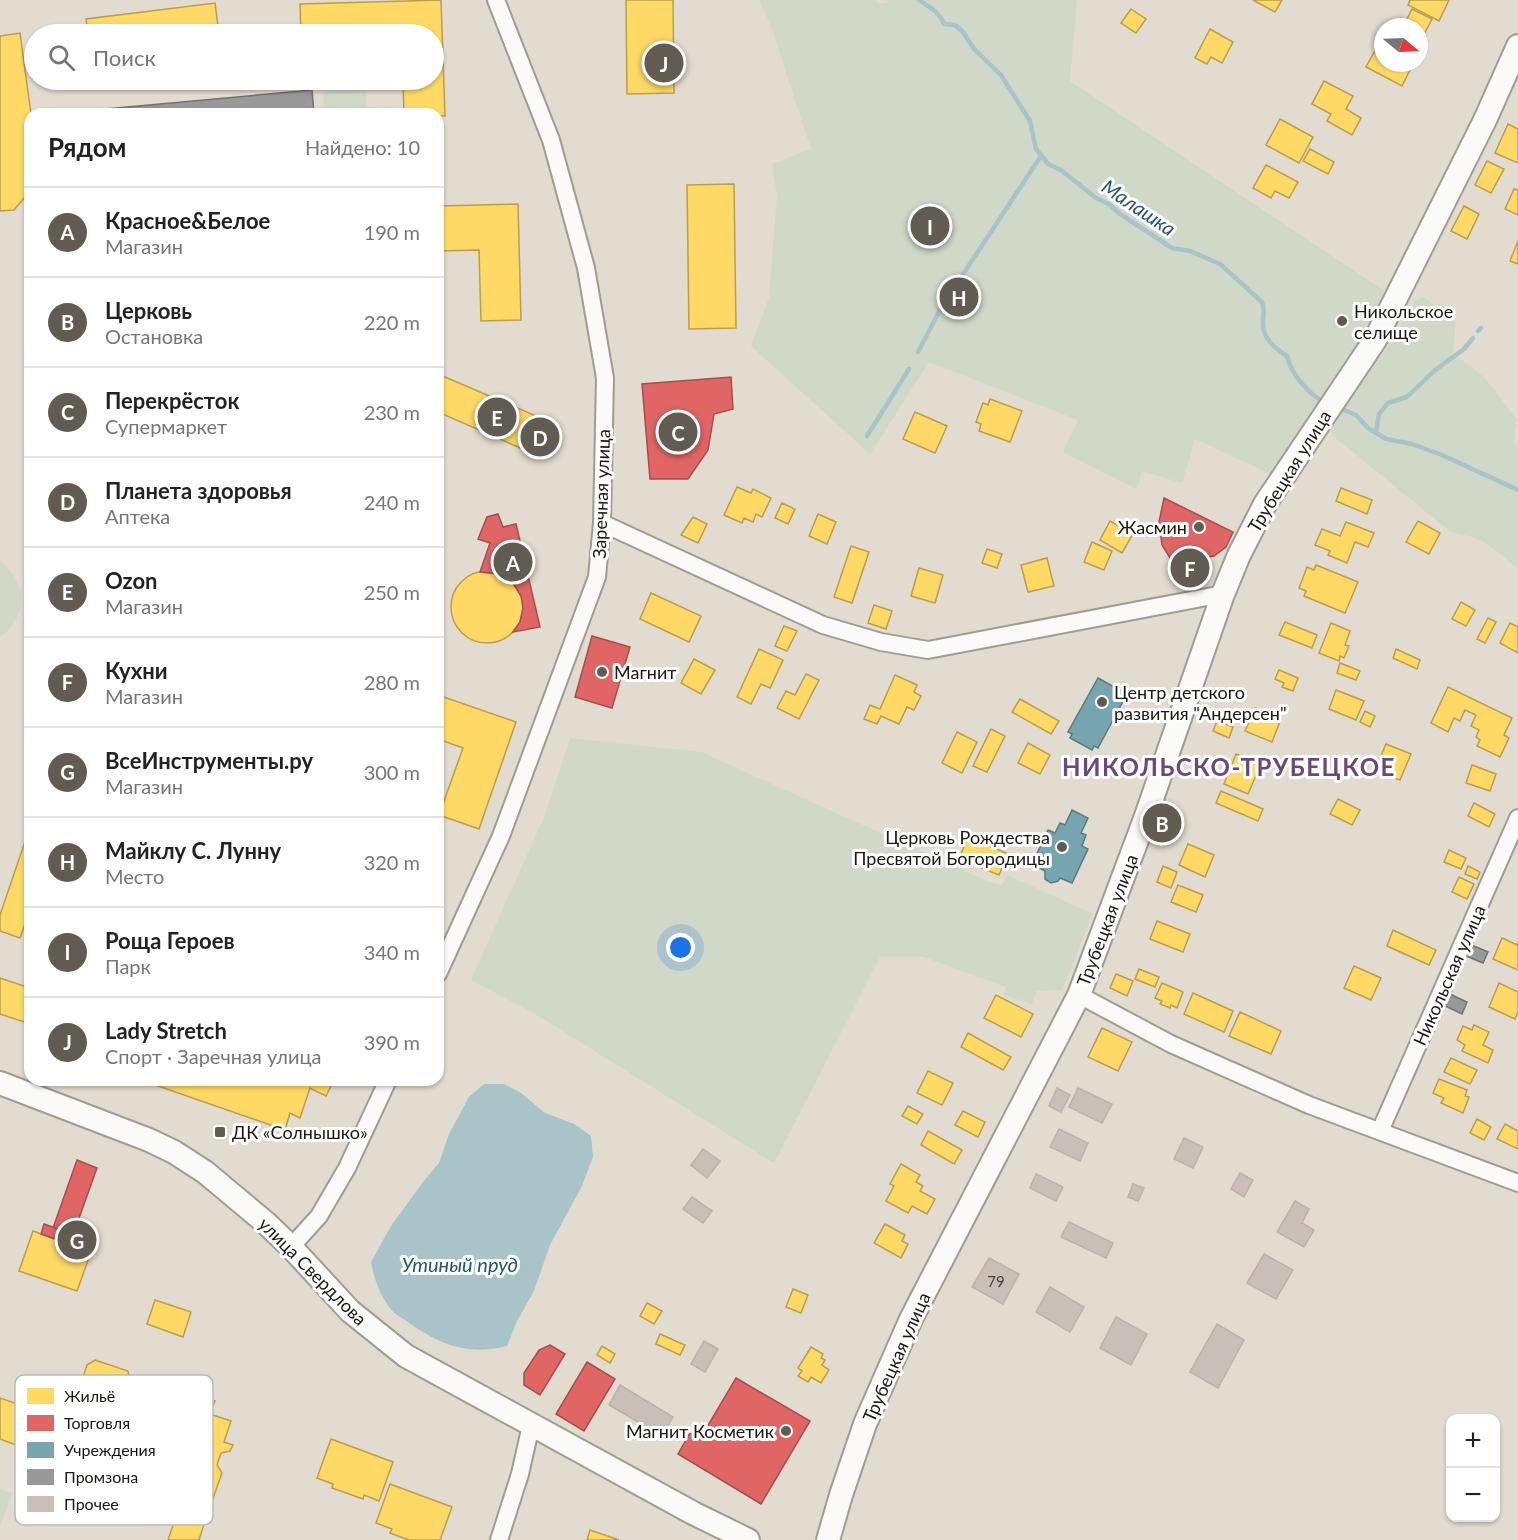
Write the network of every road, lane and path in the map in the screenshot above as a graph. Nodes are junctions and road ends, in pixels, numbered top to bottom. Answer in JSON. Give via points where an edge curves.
{"nodes":[{"id":1,"x":496,"y":0,"type":"edge"},
{"id":2,"x":1518,"y":46,"type":"edge"},
{"id":3,"x":602,"y":524,"type":"junction"},
{"id":4,"x":1223,"y":594,"type":"junction"},
{"id":5,"x":1518,"y":818,"type":"edge"},
{"id":6,"x":444,"y":961,"type":"edge"},
{"id":7,"x":1079,"y":994,"type":"junction"},
{"id":8,"x":0,"y":1083,"type":"edge"},
{"id":9,"x":385,"y":1086,"type":"edge"},
{"id":10,"x":1380,"y":1131,"type":"junction"},
{"id":11,"x":1518,"y":1183,"type":"edge"},
{"id":12,"x":291,"y":1247,"type":"junction"},
{"id":13,"x":531,"y":1425,"type":"junction"},
{"id":14,"x":499,"y":1540,"type":"edge"},
{"id":15,"x":748,"y":1540,"type":"edge"},
{"id":16,"x":828,"y":1540,"type":"edge"}],
"edges":[{"from":1,"to":3,"type":"street","name":"Заречная улица","via":[[551,140],[586,267],[605,378]]},
{"from":2,"to":4,"type":"main road","name":"Трубецкая улица","via":[[1375,340],[1265,504]]},
{"from":3,"to":4,"type":"street","via":[[823,625],[881,642],[928,650]]},
{"from":3,"to":6,"type":"street","name":"Заречная улица","via":[[597,577],[501,836]]},
{"from":4,"to":7,"type":"main road","name":"Трубецкая улица"},
{"from":5,"to":10,"type":"street","name":"Никольская улица"},
{"from":7,"to":10,"type":"street","via":[[1182,1048],[1309,1105]]},
{"from":7,"to":16,"type":"main road","name":"Трубецкая улица","via":[[911,1318],[865,1424]]},
{"from":8,"to":12,"type":"main road","name":"улица Свердлова","via":[[174,1152],[205,1172]]},
{"from":9,"to":12,"type":"street","via":[[342,1178],[319,1215]]},
{"from":10,"to":11,"type":"street"},
{"from":12,"to":13,"type":"main road","name":"улица Свердлова","via":[[350,1311],[406,1356]]},
{"from":13,"to":14,"type":"street"},
{"from":13,"to":15,"type":"main road","name":"улица Свердлова"}]}
